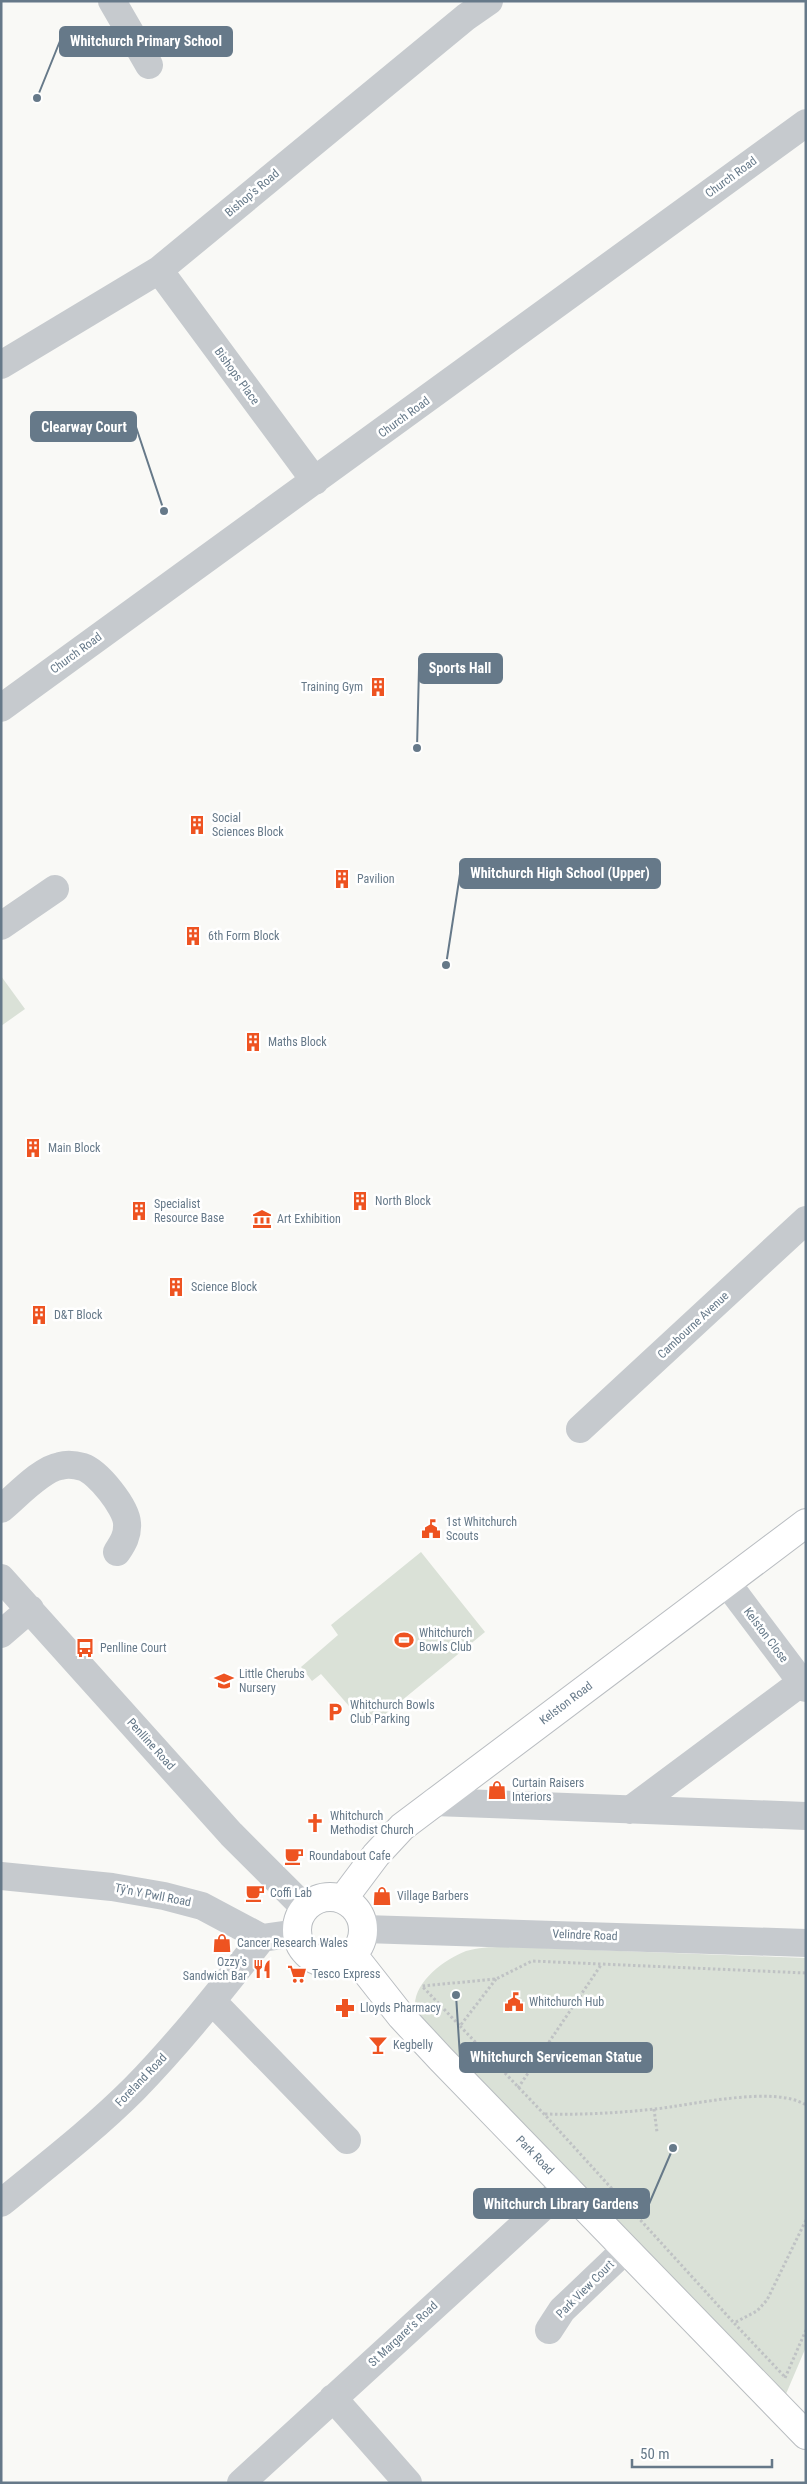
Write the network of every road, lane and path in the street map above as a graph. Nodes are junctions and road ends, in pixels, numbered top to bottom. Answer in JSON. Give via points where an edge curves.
{"nodes":[{"id":1,"x":112,"y":1,"type":"edge"},
{"id":2,"x":474,"y":5,"type":"edge"},
{"id":3,"x":149,"y":65,"type":"dead end"},
{"id":4,"x":806,"y":123,"type":"edge"},
{"id":5,"x":159,"y":270,"type":"junction"},
{"id":6,"x":1,"y":365,"type":"edge"},
{"id":7,"x":315,"y":481,"type":"junction"},
{"id":8,"x":1,"y":708,"type":"edge"},
{"id":9,"x":55,"y":889,"type":"dead end"},
{"id":10,"x":1,"y":926,"type":"edge"},
{"id":11,"x":806,"y":1220,"type":"edge"},
{"id":12,"x":580,"y":1429,"type":"dead end"},
{"id":13,"x":1,"y":1510,"type":"edge"},
{"id":14,"x":806,"y":1523,"type":"edge"},
{"id":15,"x":117,"y":1552,"type":"dead end"},
{"id":16,"x":1,"y":1578,"type":"edge"},
{"id":17,"x":727,"y":1583,"type":"junction"},
{"id":18,"x":30,"y":1609,"type":"junction"},
{"id":19,"x":1,"y":1634,"type":"edge"},
{"id":20,"x":804,"y":1683,"type":"edge"},
{"id":21,"x":434,"y":1802,"type":"junction"},
{"id":22,"x":630,"y":1810,"type":"junction"},
{"id":23,"x":806,"y":1816,"type":"edge"},
{"id":24,"x":1,"y":1876,"type":"edge"},
{"id":25,"x":343,"y":1899,"type":"junction"},
{"id":26,"x":301,"y":1921,"type":"junction"},
{"id":27,"x":364,"y":1929,"type":"junction"},
{"id":28,"x":262,"y":1938,"type":"junction"},
{"id":29,"x":806,"y":1943,"type":"edge"},
{"id":30,"x":353,"y":1955,"type":"junction"},
{"id":31,"x":601,"y":1965,"type":"junction"},
{"id":32,"x":806,"y":1973,"type":"edge"},
{"id":33,"x":496,"y":1979,"type":"junction"},
{"id":34,"x":212,"y":2001,"type":"junction"},
{"id":35,"x":460,"y":2026,"type":"junction"},
{"id":36,"x":518,"y":2088,"type":"junction"},
{"id":37,"x":806,"y":2105,"type":"edge"},
{"id":38,"x":654,"y":2109,"type":"junction"},
{"id":39,"x":544,"y":2114,"type":"junction"},
{"id":40,"x":657,"y":2132,"type":"dead end"},
{"id":41,"x":347,"y":2140,"type":"dead end"},
{"id":42,"x":566,"y":2186,"type":"junction"},
{"id":43,"x":641,"y":2192,"type":"dead end"},
{"id":44,"x":1,"y":2203,"type":"edge"},
{"id":45,"x":631,"y":2209,"type":"junction"},
{"id":46,"x":806,"y":2220,"type":"edge"},
{"id":47,"x":625,"y":2250,"type":"junction"},
{"id":48,"x":734,"y":2323,"type":"junction"},
{"id":49,"x":549,"y":2330,"type":"dead end"},
{"id":50,"x":806,"y":2330,"type":"edge"},
{"id":51,"x":785,"y":2378,"type":"junction"},
{"id":52,"x":782,"y":2385,"type":"dead end"},
{"id":53,"x":333,"y":2398,"type":"junction"},
{"id":54,"x":806,"y":2435,"type":"edge"},
{"id":55,"x":242,"y":2482,"type":"edge"},
{"id":56,"x":408,"y":2483,"type":"edge"}],
"edges":[{"from":1,"to":3,"type":"street"},
{"from":2,"to":5,"type":"street","name":"Bishop's Road"},
{"from":4,"to":7,"type":"street","name":"Church Road"},
{"from":5,"to":6,"type":"street","name":"Bishop's Road"},
{"from":5,"to":7,"type":"street","name":"Bishops Place"},
{"from":7,"to":8,"type":"street","name":"Church Road"},
{"from":9,"to":10,"type":"street"},
{"from":11,"to":12,"type":"street","name":"Cambourne Avenue"},
{"from":13,"to":15,"type":"street","via":[[49,1469],[66,1465],[84,1467],[100,1480],[126,1516],[126,1538]]},
{"from":14,"to":17,"type":"main road","name":"Kelston Road"},
{"from":16,"to":18,"type":"street","name":"Penlline Road"},
{"from":17,"to":20,"type":"street","name":"Kelston Close"},
{"from":17,"to":21,"type":"main road","name":"Kelston Road"},
{"from":18,"to":19,"type":"street"},
{"from":18,"to":26,"type":"street","name":"Penlline Road","via":[[231,1834]]},
{"from":20,"to":22,"type":"street"},
{"from":21,"to":22,"type":"street"},
{"from":21,"to":25,"type":"main road","name":"Kelston Road","via":[[389,1840]]},
{"from":22,"to":23,"type":"street"},
{"from":24,"to":28,"type":"street","name":"Tŷ'n Y Pwll Road","via":[[112,1887],[164,1896],[202,1906]]},
{"from":25,"to":26,"type":"main road","via":[[321,1898]]},
{"from":25,"to":27,"type":"main road","via":[[360,1914]]},
{"from":26,"to":28,"type":"street"},
{"from":26,"to":30,"type":"main road","via":[[304,1951],[322,1962],[332,1963]]},
{"from":27,"to":29,"type":"street","name":"Velindre Road"},
{"from":27,"to":30,"type":"main road","via":[[360,1946]]},
{"from":28,"to":34,"type":"street","name":"Foreland Road"},
{"from":30,"to":42,"type":"main road","name":"Park Road","via":[[401,2016]]},
{"from":31,"to":32,"type":"path"},
{"from":31,"to":33,"type":"path","via":[[532,1961]]},
{"from":31,"to":36,"type":"path"},
{"from":33,"to":35,"type":"path"},
{"from":33,"to":35,"type":"path","via":[[422,1986]]},
{"from":34,"to":41,"type":"street"},
{"from":34,"to":44,"type":"street","name":"Foreland Road","via":[[133,2090]]},
{"from":35,"to":36,"type":"path"},
{"from":36,"to":39,"type":"path"},
{"from":37,"to":38,"type":"path","via":[[786,2098],[765,2096]]},
{"from":38,"to":39,"type":"path"},
{"from":38,"to":40,"type":"path"},
{"from":39,"to":45,"type":"path"},
{"from":42,"to":47,"type":"main road","name":"Park Road"},
{"from":42,"to":53,"type":"street","name":"St Margaret's Road"},
{"from":43,"to":45,"type":"path"},
{"from":45,"to":48,"type":"path"},
{"from":46,"to":48,"type":"path","via":[[767,2300],[757,2311]]},
{"from":47,"to":49,"type":"street","name":"Park View Court","via":[[562,2310]]},
{"from":47,"to":54,"type":"main road","name":"Park Road"},
{"from":48,"to":51,"type":"path"},
{"from":50,"to":51,"type":"path"},
{"from":51,"to":52,"type":"path"},
{"from":53,"to":55,"type":"street","name":"St Margaret's Road"},
{"from":53,"to":56,"type":"street"}]}
